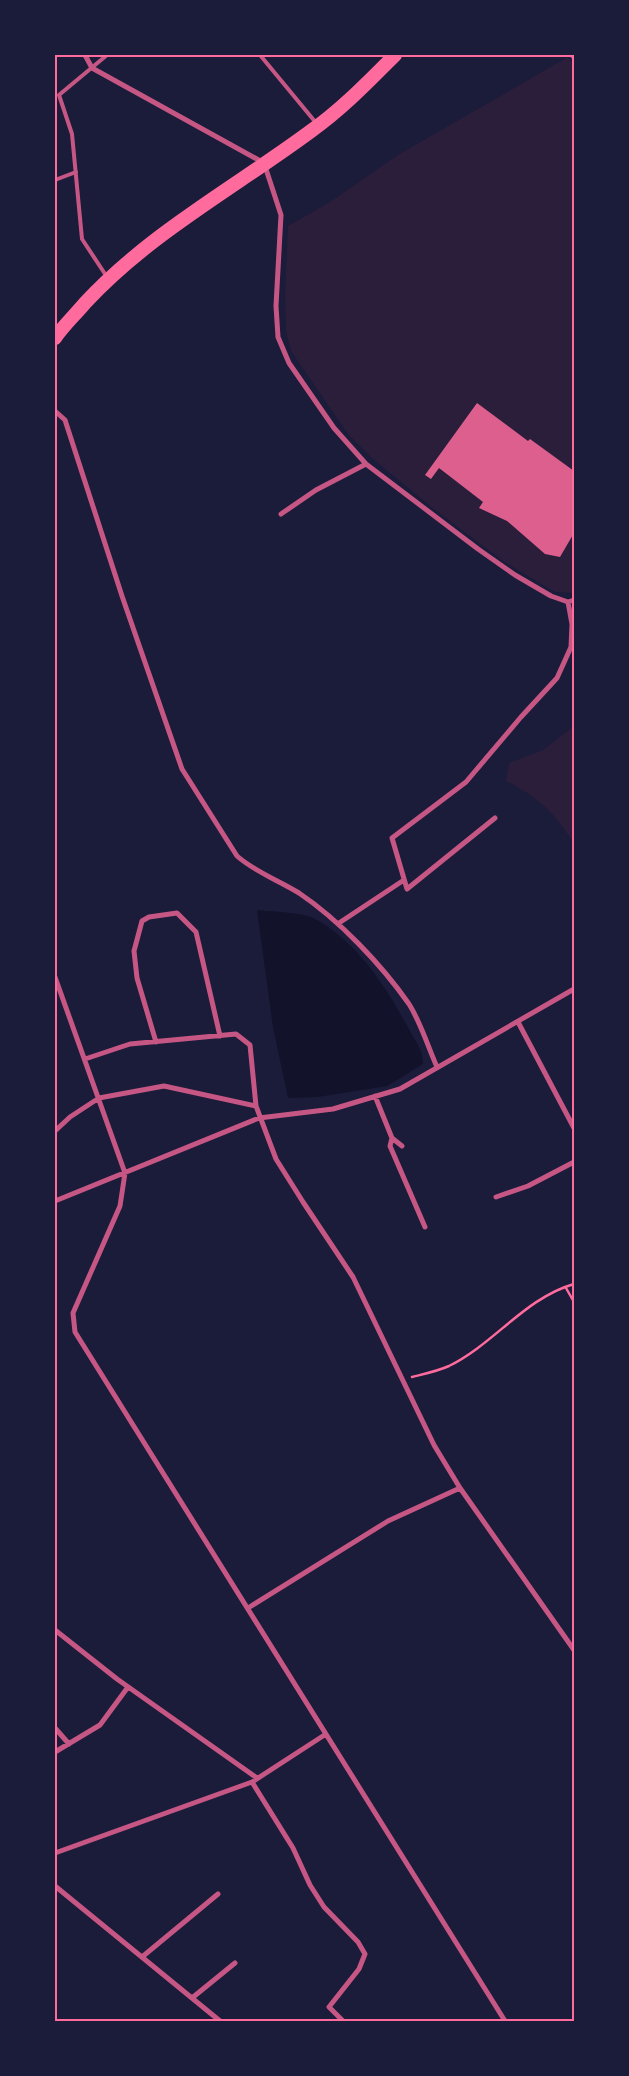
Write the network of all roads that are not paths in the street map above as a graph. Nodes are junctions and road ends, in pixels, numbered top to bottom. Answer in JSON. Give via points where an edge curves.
{"nodes":[{"id":1,"x":85,"y":55,"type":"edge"},
{"id":2,"x":107,"y":55,"type":"edge"},
{"id":3,"x":260,"y":55,"type":"edge"},
{"id":4,"x":395,"y":55,"type":"edge"},
{"id":5,"x":92,"y":68,"type":"junction"},
{"id":6,"x":318,"y":126,"type":"junction"},
{"id":7,"x":264,"y":164,"type":"junction"},
{"id":8,"x":76,"y":172,"type":"junction"},
{"id":9,"x":55,"y":180,"type":"edge"},
{"id":10,"x":109,"y":279,"type":"junction"},
{"id":11,"x":55,"y":338,"type":"edge"},
{"id":12,"x":55,"y":412,"type":"edge"},
{"id":13,"x":366,"y":464,"type":"junction"},
{"id":14,"x":281,"y":514,"type":"dead end"},
{"id":15,"x":571,"y":601,"type":"edge"},
{"id":16,"x":495,"y":818,"type":"dead end"},
{"id":17,"x":404,"y":880,"type":"junction"},
{"id":18,"x":338,"y":923,"type":"junction"},
{"id":19,"x":55,"y":977,"type":"edge"},
{"id":20,"x":574,"y":989,"type":"edge"},
{"id":21,"x":518,"y":1022,"type":"junction"},
{"id":22,"x":220,"y":1036,"type":"junction"},
{"id":23,"x":156,"y":1042,"type":"junction"},
{"id":24,"x":85,"y":1059,"type":"junction"},
{"id":25,"x":437,"y":1067,"type":"junction"},
{"id":26,"x":375,"y":1096,"type":"junction"},
{"id":27,"x":99,"y":1098,"type":"junction"},
{"id":28,"x":256,"y":1106,"type":"junction"},
{"id":29,"x":259,"y":1118,"type":"junction"},
{"id":30,"x":574,"y":1128,"type":"edge"},
{"id":31,"x":55,"y":1131,"type":"edge"},
{"id":32,"x":392,"y":1138,"type":"junction"},
{"id":33,"x":402,"y":1146,"type":"dead end"},
{"id":34,"x":574,"y":1162,"type":"edge"},
{"id":35,"x":125,"y":1173,"type":"junction"},
{"id":36,"x":496,"y":1197,"type":"dead end"},
{"id":37,"x":55,"y":1201,"type":"edge"},
{"id":38,"x":425,"y":1227,"type":"dead end"},
{"id":39,"x":460,"y":1488,"type":"junction"},
{"id":40,"x":248,"y":1608,"type":"junction"},
{"id":41,"x":55,"y":1630,"type":"edge"},
{"id":42,"x":574,"y":1650,"type":"edge"},
{"id":43,"x":128,"y":1686,"type":"junction"},
{"id":44,"x":55,"y":1728,"type":"edge"},
{"id":45,"x":326,"y":1734,"type":"junction"},
{"id":46,"x":68,"y":1744,"type":"junction"},
{"id":47,"x":55,"y":1752,"type":"edge"},
{"id":48,"x":255,"y":1780,"type":"junction"},
{"id":49,"x":55,"y":1853,"type":"edge"},
{"id":50,"x":55,"y":1886,"type":"edge"},
{"id":51,"x":218,"y":1894,"type":"dead end"},
{"id":52,"x":142,"y":1957,"type":"junction"},
{"id":53,"x":235,"y":1963,"type":"dead end"},
{"id":54,"x":192,"y":1998,"type":"junction"},
{"id":55,"x":220,"y":2021,"type":"edge"},
{"id":56,"x":343,"y":2021,"type":"edge"},
{"id":57,"x":505,"y":2021,"type":"edge"}],
"edges":[{"from":1,"to":5,"type":"street"},
{"from":2,"to":5,"type":"lane"},
{"from":3,"to":6,"type":"lane"},
{"from":4,"to":6,"type":"highway","via":[[352,99]]},
{"from":5,"to":7,"type":"street"},
{"from":5,"to":8,"type":"lane","via":[[59,95],[72,134]]},
{"from":6,"to":7,"type":"highway"},
{"from":7,"to":10,"type":"highway","via":[[194,211]]},
{"from":7,"to":13,"type":"street","via":[[281,215],[276,306],[278,337],[289,363],[334,428]]},
{"from":8,"to":9,"type":"lane"},
{"from":8,"to":10,"type":"lane","via":[[82,239]]},
{"from":10,"to":11,"type":"highway"},
{"from":12,"to":18,"type":"street","via":[[65,420],[182,770],[237,856],[248,866],[298,892]]},
{"from":13,"to":14,"type":"street","via":[[316,490]]},
{"from":13,"to":15,"type":"street","via":[[515,575],[551,596]]},
{"from":15,"to":17,"type":"street","via":[[571,648],[558,678],[466,782],[392,838]]},
{"from":16,"to":17,"type":"street","via":[[407,889]]},
{"from":17,"to":18,"type":"street"},
{"from":18,"to":25,"type":"street","via":[[409,1005]]},
{"from":19,"to":24,"type":"street"},
{"from":20,"to":21,"type":"street"},
{"from":21,"to":25,"type":"street"},
{"from":21,"to":30,"type":"street"},
{"from":22,"to":23,"type":"street"},
{"from":22,"to":23,"type":"street","via":[[196,932],[177,913],[170,912],[149,916],[142,921],[134,951],[137,978]]},
{"from":22,"to":28,"type":"street","via":[[236,1034],[250,1045]]},
{"from":23,"to":24,"type":"street","via":[[130,1044]]},
{"from":24,"to":27,"type":"street"},
{"from":25,"to":26,"type":"street","via":[[400,1089]]},
{"from":26,"to":29,"type":"street","via":[[333,1109]]},
{"from":26,"to":32,"type":"street"},
{"from":27,"to":28,"type":"street","via":[[164,1086]]},
{"from":27,"to":31,"type":"street","via":[[70,1116]]},
{"from":27,"to":35,"type":"street"},
{"from":28,"to":29,"type":"street"},
{"from":29,"to":35,"type":"street"},
{"from":29,"to":39,"type":"street","via":[[276,1158],[353,1276],[434,1444]]},
{"from":32,"to":33,"type":"street"},
{"from":32,"to":38,"type":"street","via":[[390,1146]]},
{"from":34,"to":36,"type":"street","via":[[528,1186]]},
{"from":35,"to":37,"type":"street"},
{"from":35,"to":40,"type":"street","via":[[120,1206],[73,1313],[75,1332]]},
{"from":39,"to":40,"type":"street","via":[[388,1521]]},
{"from":39,"to":42,"type":"street"},
{"from":40,"to":45,"type":"street"},
{"from":41,"to":43,"type":"street"},
{"from":43,"to":46,"type":"street","via":[[100,1725]]},
{"from":43,"to":48,"type":"street"},
{"from":44,"to":46,"type":"street"},
{"from":45,"to":48,"type":"street"},
{"from":45,"to":57,"type":"street"},
{"from":46,"to":47,"type":"street"},
{"from":48,"to":49,"type":"street"},
{"from":48,"to":56,"type":"street","via":[[324,1907],[366,1954],[359,1969],[329,2007]]},
{"from":50,"to":52,"type":"street"},
{"from":51,"to":52,"type":"street"},
{"from":52,"to":54,"type":"street"},
{"from":53,"to":54,"type":"street"},
{"from":54,"to":55,"type":"street"}]}
